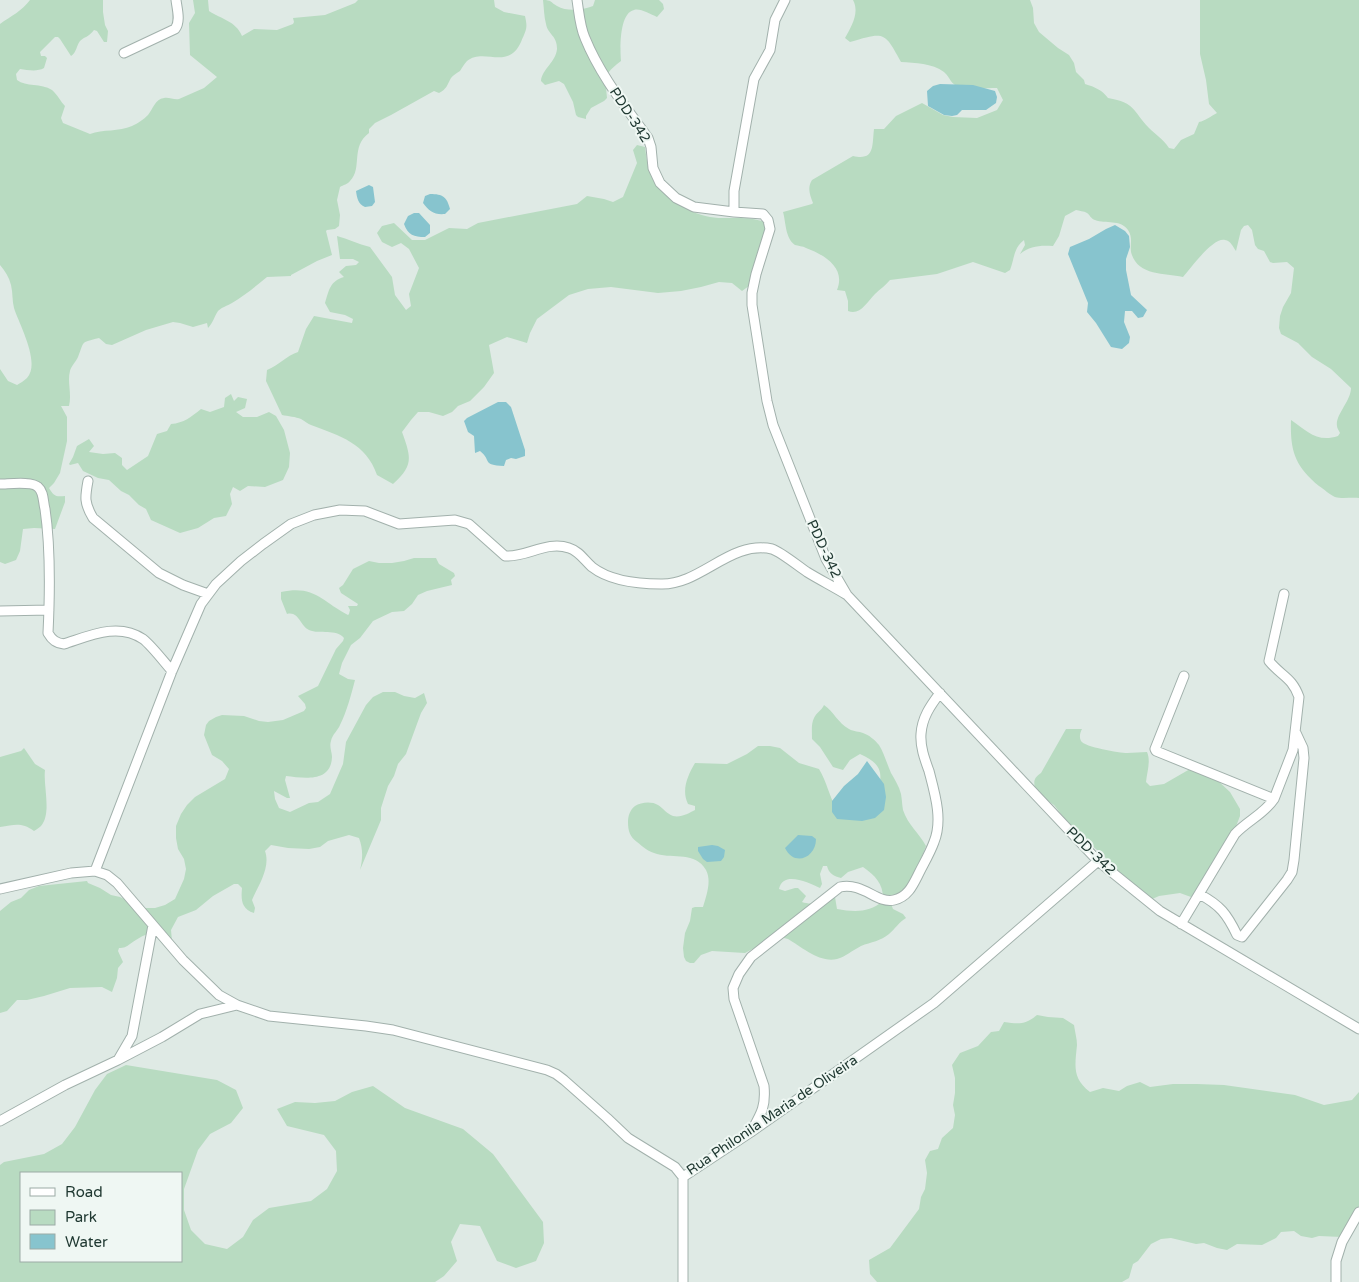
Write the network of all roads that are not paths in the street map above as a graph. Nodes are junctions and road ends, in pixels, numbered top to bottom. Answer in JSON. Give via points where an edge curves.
{"nodes":[{"id":1,"x":176,"y":0,"type":"edge"},
{"id":2,"x":577,"y":0,"type":"edge"},
{"id":3,"x":785,"y":0,"type":"edge"},
{"id":4,"x":124,"y":53,"type":"dead end"},
{"id":5,"x":734,"y":212,"type":"junction"},
{"id":6,"x":88,"y":480,"type":"dead end"},
{"id":7,"x":0,"y":484,"type":"edge"},
{"id":8,"x":208,"y":594,"type":"junction"},
{"id":9,"x":1284,"y":594,"type":"dead end"},
{"id":10,"x":847,"y":595,"type":"junction"},
{"id":11,"x":49,"y":610,"type":"junction"},
{"id":12,"x":0,"y":611,"type":"edge"},
{"id":13,"x":172,"y":671,"type":"junction"},
{"id":14,"x":1184,"y":676,"type":"dead end"},
{"id":15,"x":940,"y":693,"type":"junction"},
{"id":16,"x":1295,"y":730,"type":"junction"},
{"id":17,"x":1274,"y":799,"type":"junction"},
{"id":18,"x":1098,"y":861,"type":"junction"},
{"id":19,"x":95,"y":872,"type":"junction"},
{"id":20,"x":0,"y":889,"type":"edge"},
{"id":21,"x":1199,"y":894,"type":"junction"},
{"id":22,"x":1181,"y":924,"type":"junction"},
{"id":23,"x":153,"y":926,"type":"junction"},
{"id":24,"x":237,"y":1005,"type":"junction"},
{"id":25,"x":1359,"y":1029,"type":"edge"},
{"id":26,"x":118,"y":1060,"type":"junction"},
{"id":27,"x":0,"y":1121,"type":"edge"},
{"id":28,"x":751,"y":1132,"type":"junction"},
{"id":29,"x":683,"y":1177,"type":"junction"},
{"id":30,"x":1359,"y":1212,"type":"edge"},
{"id":31,"x":683,"y":1282,"type":"edge"},
{"id":32,"x":1336,"y":1282,"type":"edge"}],
"edges":[{"from":1,"to":4,"type":"street","via":[[178,25],[175,29]]},
{"from":2,"to":5,"type":"street","name":"PDD-342","number":"PDD-342","via":[[584,37],[606,79],[648,138],[652,168],[660,182],[676,198],[694,207]]},
{"from":3,"to":5,"type":"street","via":[[775,20],[770,50],[754,79],[734,191]]},
{"from":5,"to":10,"type":"street","name":"PDD-342","number":"PDD-342","via":[[763,214],[768,220],[770,229],[752,293],[767,401],[773,425],[826,560]]},
{"from":6,"to":8,"type":"street","via":[[86,508],[93,518],[159,573]]},
{"from":7,"to":11,"type":"street","via":[[30,483],[42,492],[47,525]]},
{"from":8,"to":10,"type":"street","via":[[241,561],[291,524],[314,514],[340,510],[365,511],[399,524],[455,520],[469,524],[505,556],[556,546],[568,547],[608,576],[663,584],[682,581],[739,552],[759,548],[774,550]]},
{"from":8,"to":13,"type":"street"},
{"from":9,"to":16,"type":"street","via":[[1269,661],[1296,689],[1299,697]]},
{"from":10,"to":15,"type":"street","name":"PDD-342","number":"PDD-342"},
{"from":11,"to":12,"type":"street"},
{"from":11,"to":13,"type":"street","via":[[48,633],[57,644],[102,632],[118,630],[132,633],[144,640]]},
{"from":13,"to":19,"type":"street"},
{"from":14,"to":17,"type":"street","via":[[1156,751]]},
{"from":15,"to":18,"type":"street","name":"PDD-342","number":"PDD-342"},
{"from":15,"to":28,"type":"street","via":[[930,706],[921,735],[934,789],[938,829],[911,888],[904,896],[886,900],[854,886],[840,887],[751,958],[739,974],[733,988],[734,999],[764,1086],[762,1111]]},
{"from":16,"to":17,"type":"street","via":[[1293,750]]},
{"from":16,"to":21,"type":"street","via":[[1304,758],[1292,872],[1242,937],[1236,935],[1227,916],[1213,901]]},
{"from":17,"to":21,"type":"street","via":[[1235,834]]},
{"from":18,"to":22,"type":"street","name":"PDD-342","number":"PDD-342"},
{"from":18,"to":28,"type":"street","name":"Rua Philonila Maria de Oliveira","via":[[934,1002]]},
{"from":19,"to":20,"type":"street","name":"Rua Philonila Maria de Oliveira","via":[[71,873]]},
{"from":19,"to":23,"type":"street","name":"Rua Philonila Maria de Oliveira","via":[[107,875],[117,883]]},
{"from":21,"to":22,"type":"street"},
{"from":22,"to":25,"type":"street","name":"PDD-342","number":"PDD-342"},
{"from":23,"to":24,"type":"street","name":"Rua Philonila Maria de Oliveira","via":[[219,995]]},
{"from":23,"to":26,"type":"street","via":[[132,1036]]},
{"from":24,"to":26,"type":"street","via":[[200,1014]]},
{"from":24,"to":29,"type":"street","name":"Rua Philonila Maria de Oliveira","via":[[269,1016],[393,1030],[547,1070],[564,1080],[628,1138],[676,1168]]},
{"from":26,"to":27,"type":"street"},
{"from":28,"to":29,"type":"street","name":"Rua Philonila Maria de Oliveira"},
{"from":29,"to":31,"type":"street"},
{"from":30,"to":32,"type":"street","via":[[1342,1242],[1336,1261]]}]}
